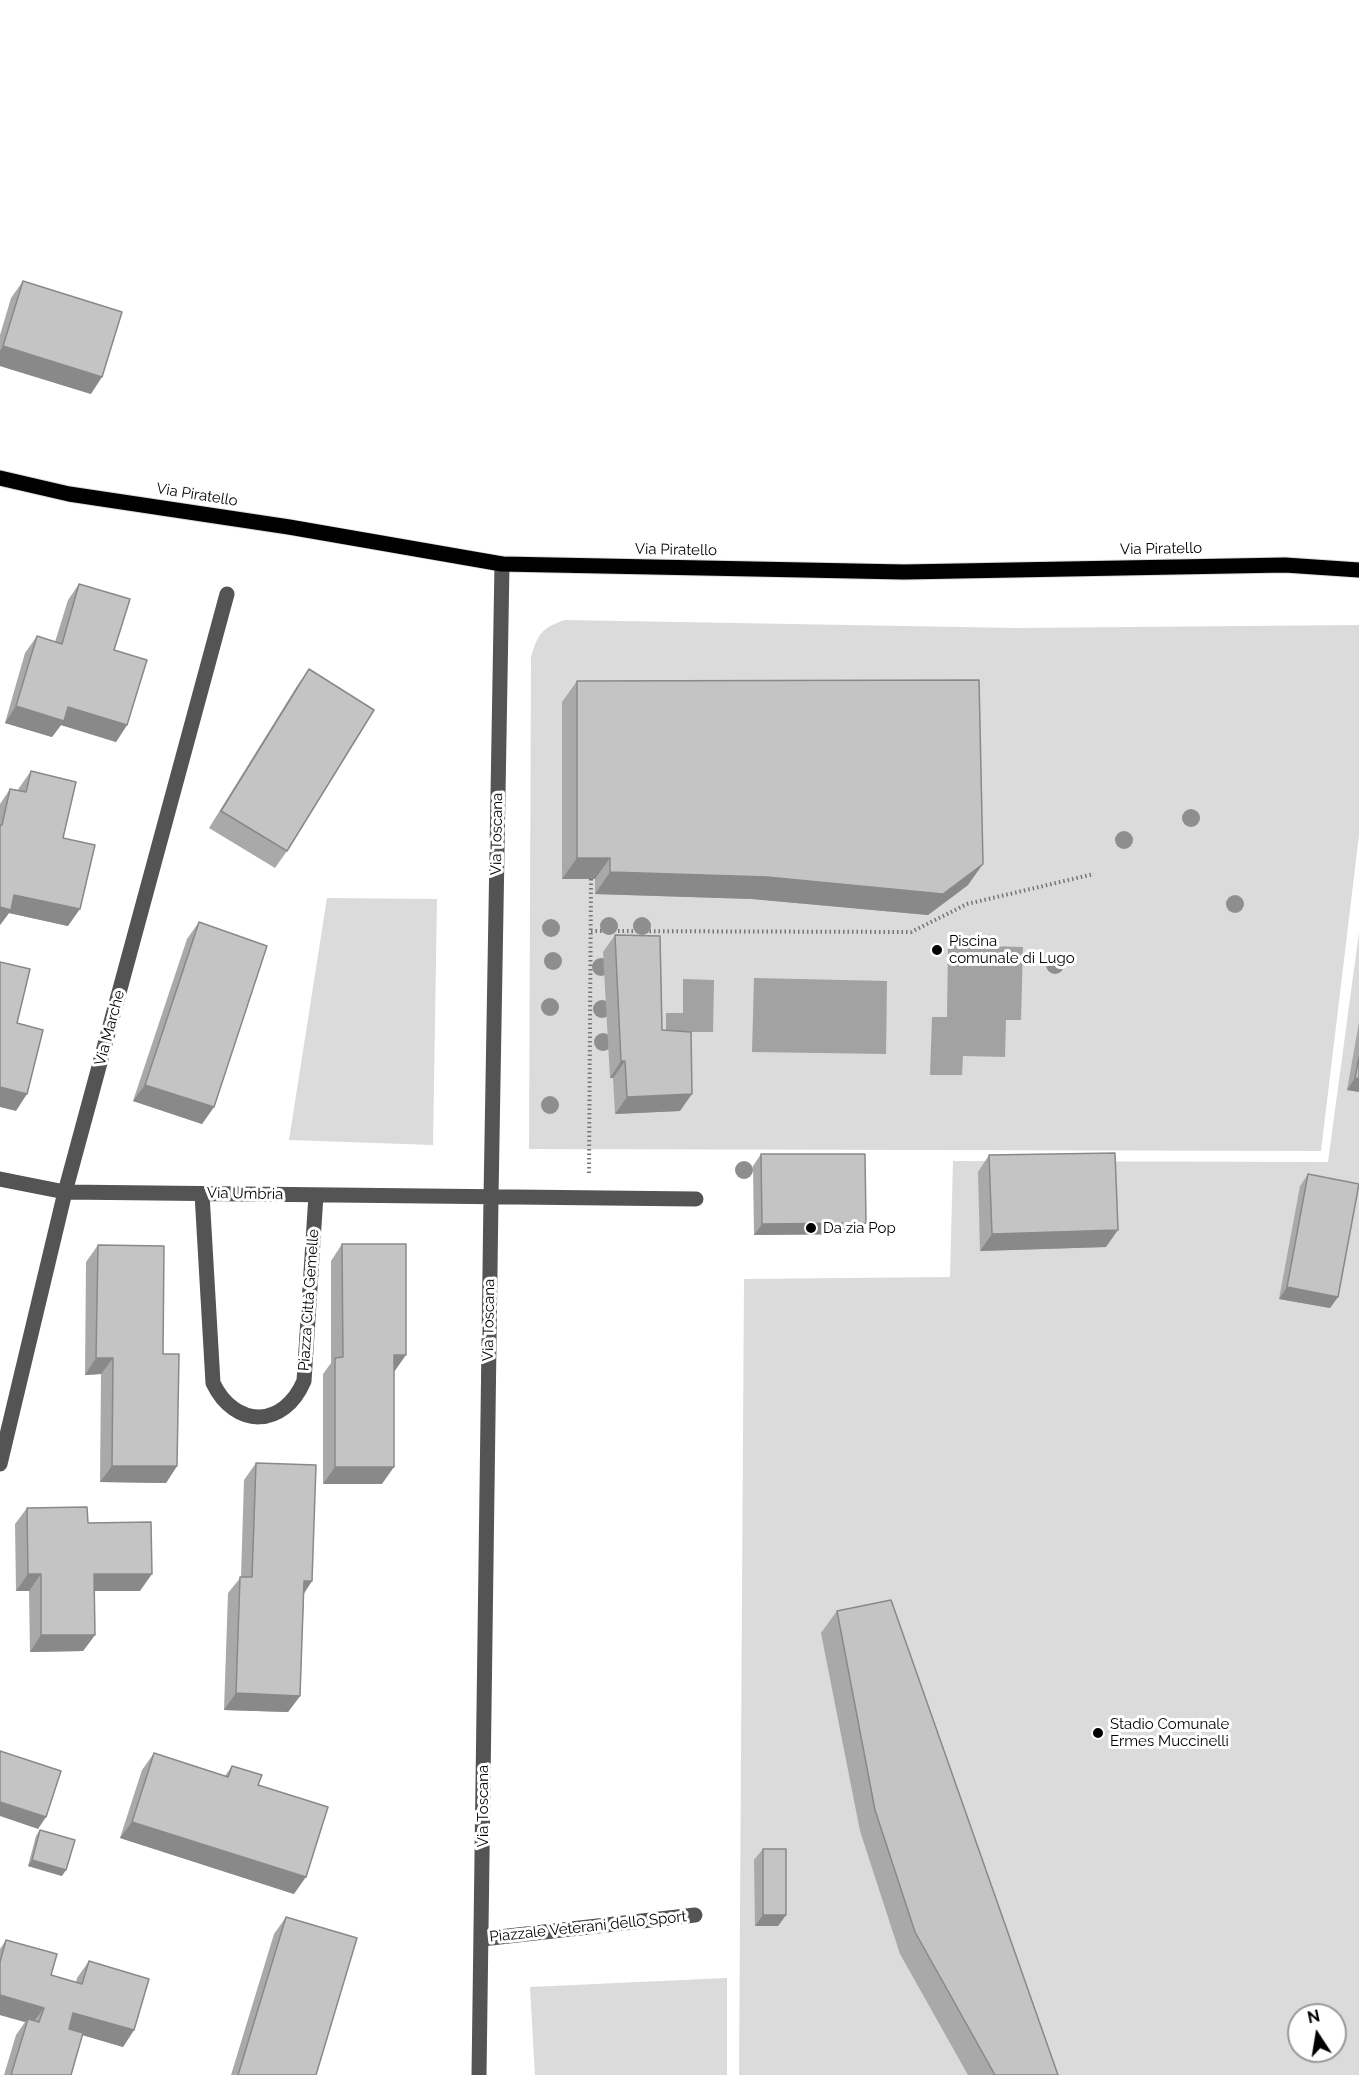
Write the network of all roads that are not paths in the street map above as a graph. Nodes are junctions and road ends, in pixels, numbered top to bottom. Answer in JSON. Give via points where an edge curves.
{"nodes":[{"id":1,"x":0,"y":478,"type":"edge"},
{"id":2,"x":502,"y":564,"type":"junction"},
{"id":3,"x":1359,"y":570,"type":"edge"},
{"id":4,"x":227,"y":594,"type":"dead end"},
{"id":5,"x":0,"y":1179,"type":"edge"},
{"id":6,"x":65,"y":1192,"type":"junction"},
{"id":7,"x":202,"y":1194,"type":"junction"},
{"id":8,"x":316,"y":1196,"type":"junction"},
{"id":9,"x":491,"y":1197,"type":"junction"},
{"id":10,"x":696,"y":1199,"type":"dead end"},
{"id":11,"x":0,"y":1464,"type":"edge"},
{"id":12,"x":695,"y":1915,"type":"dead end"},
{"id":13,"x":482,"y":1939,"type":"junction"},
{"id":14,"x":479,"y":2075,"type":"edge"}],
"edges":[{"from":1,"to":2,"type":"main road","name":"Via Piratello","via":[[69,494]]},
{"from":2,"to":3,"type":"main road","name":"Via Piratello","via":[[904,572],[1285,565]]},
{"from":2,"to":9,"type":"street","name":"Via Toscana"},
{"from":4,"to":6,"type":"street","name":"Via Marche"},
{"from":5,"to":6,"type":"street","name":"Via Umbria"},
{"from":6,"to":7,"type":"street","name":"Via Umbria"},
{"from":6,"to":11,"type":"street","name":"Via Marche"},
{"from":7,"to":8,"type":"street","name":"Via Umbria"},
{"from":7,"to":8,"type":"street","name":"Piazza Città Gemelle","via":[[213,1383],[230,1408],[259,1417],[287,1407],[298,1396],[304,1381]]},
{"from":8,"to":9,"type":"street","name":"Via Umbria"},
{"from":9,"to":10,"type":"street"},
{"from":9,"to":13,"type":"street","name":"Via Toscana"},
{"from":12,"to":13,"type":"street","name":"Piazzale Veterani dello Sport"},
{"from":13,"to":14,"type":"street","name":"Via Toscana"}]}
